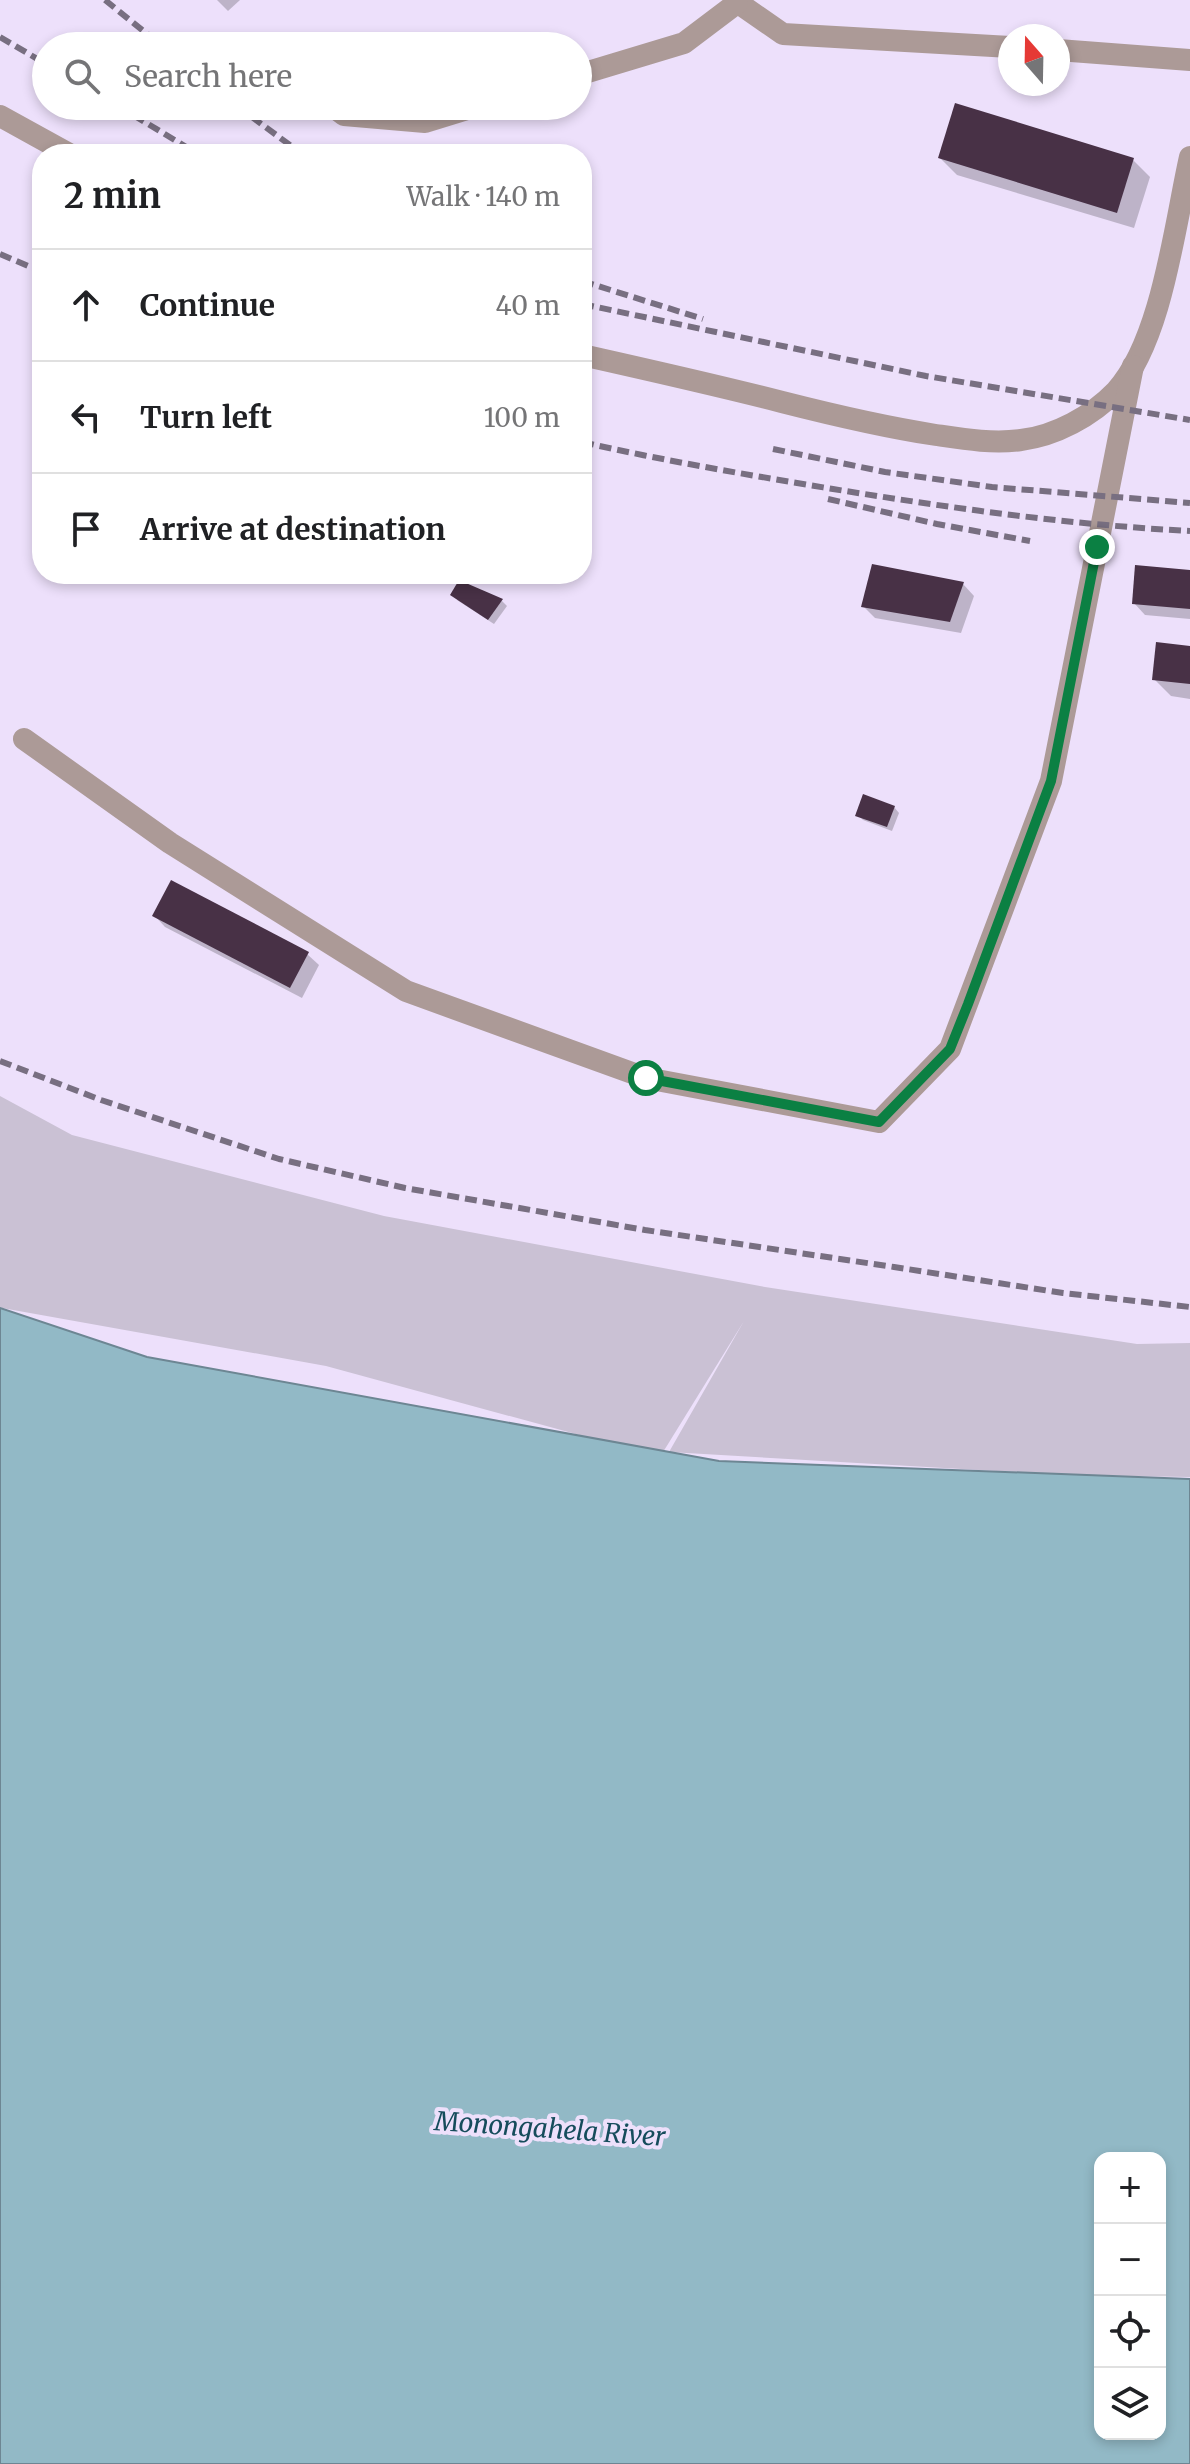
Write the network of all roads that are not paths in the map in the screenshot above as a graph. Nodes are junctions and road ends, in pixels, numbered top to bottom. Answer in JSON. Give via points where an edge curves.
{"nodes":[{"id":1,"x":736,"y":2,"type":"edge"},
{"id":2,"x":998,"y":46,"type":"edge"},
{"id":3,"x":1070,"y":51,"type":"edge"},
{"id":4,"x":1190,"y":60,"type":"edge"},
{"id":5,"x":592,"y":71,"type":"edge"},
{"id":6,"x":0,"y":116,"type":"edge"},
{"id":7,"x":402,"y":120,"type":"edge"},
{"id":8,"x":432,"y":120,"type":"edge"},
{"id":9,"x":51,"y":144,"type":"edge"},
{"id":10,"x":1190,"y":157,"type":"edge"},
{"id":11,"x":592,"y":357,"type":"edge"},
{"id":12,"x":1133,"y":366,"type":"junction"},
{"id":13,"x":24,"y":739,"type":"dead end"}],
"edges":[{"from":1,"to":2,"type":"lane","via":[[783,34]]},
{"from":1,"to":5,"type":"lane","via":[[684,43]]},
{"from":3,"to":4,"type":"lane"},
{"from":6,"to":9,"type":"lane"},
{"from":7,"to":8,"type":"lane"},
{"from":10,"to":12,"type":"lane","via":[[1149,333]]},
{"from":11,"to":12,"type":"lane","via":[[864,422],[994,441],[1052,432],[1087,416],[1116,391]]},
{"from":12,"to":13,"type":"lane","via":[[1051,781],[950,1049],[879,1122],[646,1078],[406,991],[170,843]]}]}
